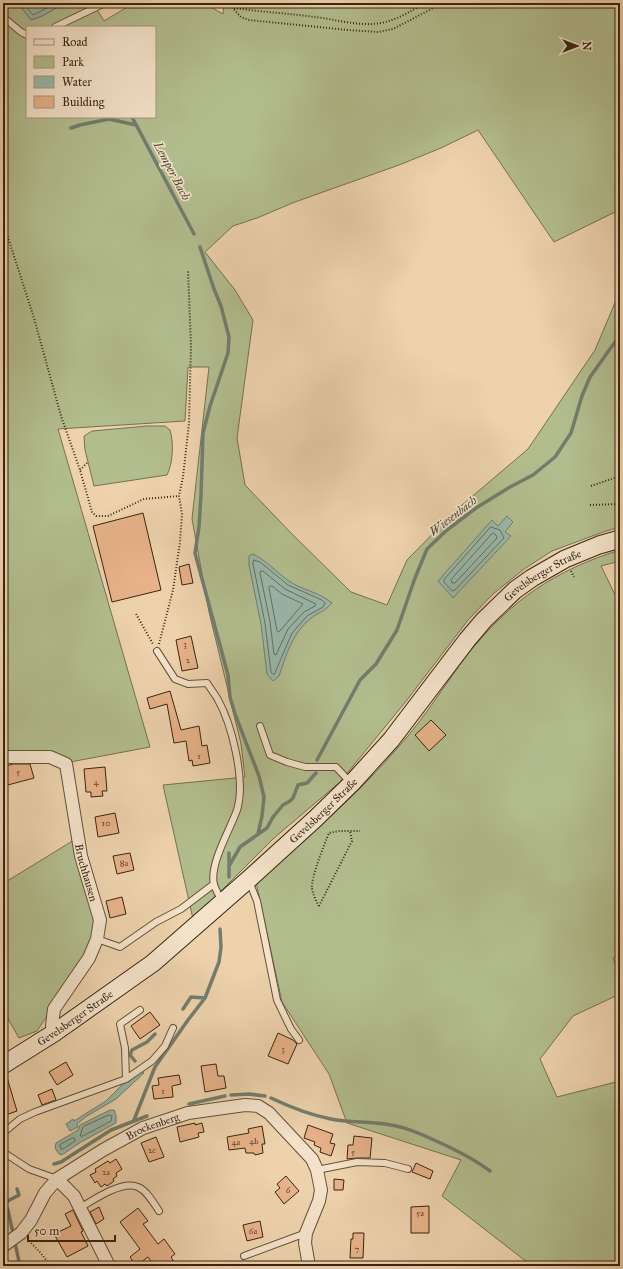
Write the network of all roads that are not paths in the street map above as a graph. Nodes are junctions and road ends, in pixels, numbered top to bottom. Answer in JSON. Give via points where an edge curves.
{"nodes":[{"id":1,"x":105,"y":3,"type":"edge"},
{"id":2,"x":3,"y":17,"type":"edge"},
{"id":3,"x":57,"y":26,"type":"edge"},
{"id":4,"x":26,"y":34,"type":"edge"},
{"id":5,"x":620,"y":540,"type":"edge"},
{"id":6,"x":157,"y":652,"type":"road end"},
{"id":7,"x":260,"y":726,"type":"dead end"},
{"id":8,"x":3,"y":757,"type":"edge"},
{"id":9,"x":352,"y":783,"type":"junction"},
{"id":10,"x":249,"y":880,"type":"junction"},
{"id":11,"x":214,"y":884,"type":"junction"},
{"id":12,"x":223,"y":903,"type":"junction"},
{"id":13,"x":97,"y":939,"type":"junction"},
{"id":14,"x":140,"y":1010,"type":"dead end"},
{"id":15,"x":173,"y":1028,"type":"dead end"},
{"id":16,"x":54,"y":1033,"type":"junction"},
{"id":17,"x":300,"y":1040,"type":"dead end"},
{"id":18,"x":3,"y":1065,"type":"edge"},
{"id":19,"x":126,"y":1078,"type":"junction"},
{"id":20,"x":3,"y":1133,"type":"edge"},
{"id":21,"x":3,"y":1152,"type":"edge"},
{"id":22,"x":408,"y":1169,"type":"dead end"},
{"id":23,"x":317,"y":1170,"type":"junction"},
{"id":24,"x":57,"y":1179,"type":"junction"},
{"id":25,"x":80,"y":1208,"type":"junction"},
{"id":26,"x":159,"y":1211,"type":"dead end"},
{"id":27,"x":306,"y":1233,"type":"junction"},
{"id":28,"x":6,"y":1244,"type":"edge"},
{"id":29,"x":244,"y":1256,"type":"dead end"},
{"id":30,"x":109,"y":1266,"type":"edge"},
{"id":31,"x":309,"y":1266,"type":"edge"}],
"edges":[{"from":1,"to":3,"type":"lane"},
{"from":2,"to":4,"type":"lane"},
{"from":5,"to":9,"type":"main road","name":"Gevelsberger Straße","via":[[599,545],[565,559],[515,590],[467,640],[392,740]]},
{"from":6,"to":11,"type":"lane","via":[[175,679],[188,684],[207,683],[227,721],[235,751],[240,787],[237,809],[215,864]]},
{"from":7,"to":9,"type":"lane","via":[[270,755],[306,767],[336,767]]},
{"from":8,"to":13,"type":"street","name":"Bruchhausen","via":[[50,757],[66,764],[81,856],[100,920]]},
{"from":9,"to":10,"type":"main road","name":"Gevelsberger Straße"},
{"from":10,"to":12,"type":"main road","name":"Gevelsberger Straße"},
{"from":10,"to":17,"type":"lane","via":[[257,901],[277,1000],[291,1029]]},
{"from":11,"to":12,"type":"lane"},
{"from":11,"to":13,"type":"lane","via":[[181,909],[156,922],[120,947]]},
{"from":12,"to":16,"type":"main road","name":"Gevelsberger Straße","via":[[153,963]]},
{"from":13,"to":16,"type":"street","name":"Bruchhausen","via":[[89,958],[54,1009]]},
{"from":14,"to":19,"type":"lane","via":[[120,1024],[125,1048]]},
{"from":15,"to":19,"type":"lane","via":[[166,1046],[152,1060]]},
{"from":16,"to":18,"type":"main road","name":"Gevelsberger Straße"},
{"from":19,"to":20,"type":"lane","via":[[35,1112],[20,1119]]},
{"from":21,"to":24,"type":"lane","via":[[29,1169]]},
{"from":22,"to":23,"type":"lane","via":[[385,1163],[357,1162]]},
{"from":23,"to":24,"type":"street","name":"Brockenberg","via":[[312,1159],[269,1113],[258,1106],[245,1105],[188,1113],[143,1128]]},
{"from":23,"to":27,"type":"street","name":"Brockenberg","via":[[321,1190]]},
{"from":24,"to":25,"type":"street","via":[[74,1196]]},
{"from":24,"to":28,"type":"street","name":"Brockenberg","via":[[45,1193],[21,1233]]},
{"from":25,"to":26,"type":"lane","via":[[116,1188],[131,1185],[139,1188],[150,1198]]},
{"from":25,"to":30,"type":"street"},
{"from":27,"to":29,"type":"lane"},
{"from":27,"to":31,"type":"street","name":"Brockenberg"}]}
